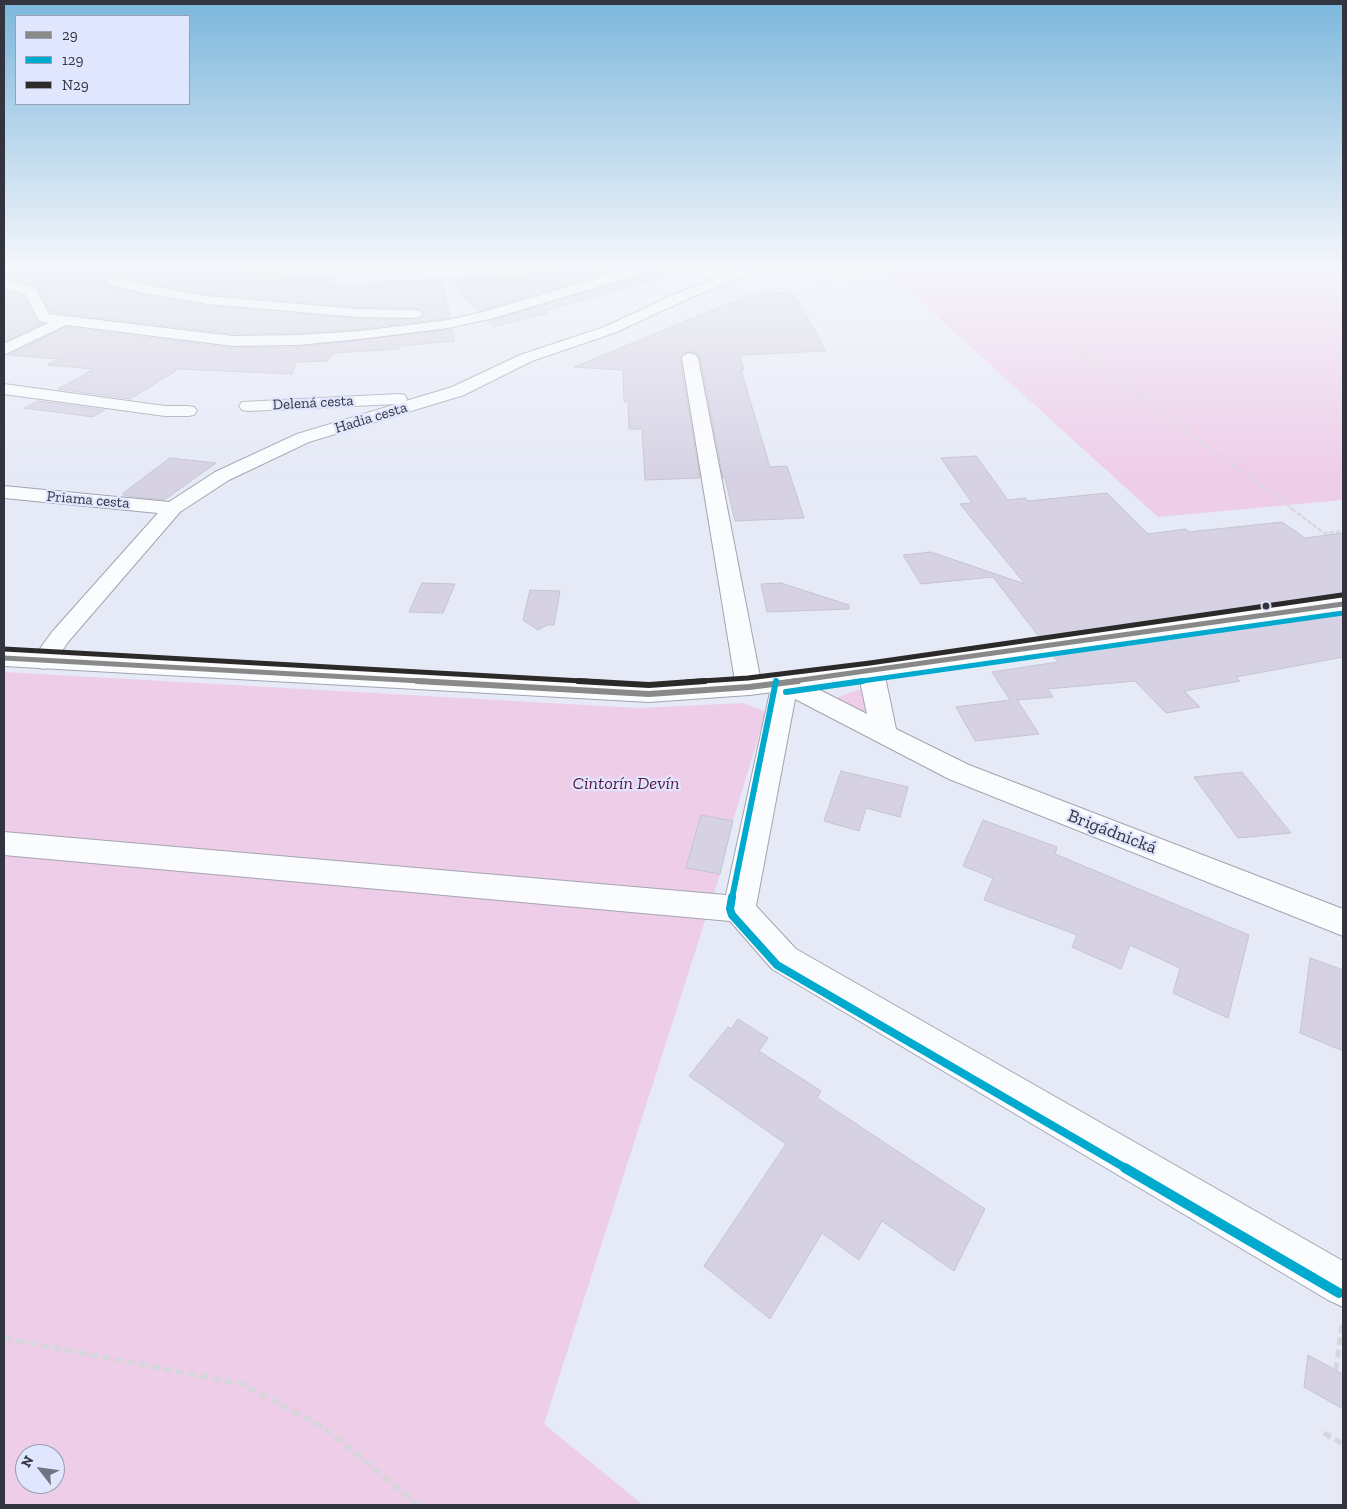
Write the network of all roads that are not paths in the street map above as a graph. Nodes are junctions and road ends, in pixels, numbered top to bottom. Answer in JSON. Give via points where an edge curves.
{"nodes":[{"id":1,"x":36,"y":334,"type":"edge"},
{"id":2,"x":180,"y":334,"type":"edge"},
{"id":3,"x":365,"y":334,"type":"edge"},
{"id":4,"x":596,"y":334,"type":"edge"},
{"id":5,"x":4,"y":350,"type":"edge"},
{"id":6,"x":690,"y":358,"type":"dead end"},
{"id":7,"x":4,"y":389,"type":"edge"},
{"id":8,"x":438,"y":398,"type":"junction"},
{"id":9,"x":248,"y":406,"type":"dead end"},
{"id":10,"x":188,"y":411,"type":"dead end"},
{"id":11,"x":4,"y":492,"type":"edge"},
{"id":12,"x":173,"y":508,"type":"junction"},
{"id":13,"x":1343,"y":604,"type":"edge"},
{"id":14,"x":4,"y":658,"type":"edge"},
{"id":15,"x":43,"y":661,"type":"junction"},
{"id":16,"x":871,"y":672,"type":"junction"},
{"id":17,"x":785,"y":683,"type":"junction"},
{"id":18,"x":749,"y":687,"type":"junction"},
{"id":19,"x":884,"y":734,"type":"junction"},
{"id":20,"x":4,"y":844,"type":"edge"},
{"id":21,"x":739,"y":909,"type":"junction"},
{"id":22,"x":1343,"y":923,"type":"edge"},
{"id":23,"x":1343,"y":1284,"type":"edge"}],
"edges":[{"from":1,"to":5,"type":"street"},
{"from":2,"to":3,"type":"street","via":[[233,341]]},
{"from":4,"to":8,"type":"street","name":"Hadia cesta","via":[[526,358]]},
{"from":6,"to":18,"type":"street"},
{"from":7,"to":10,"type":"street","via":[[165,411]]},
{"from":8,"to":9,"type":"street","name":"Delená cesta"},
{"from":8,"to":12,"type":"street","name":"Hadia cesta","via":[[303,438],[222,476]]},
{"from":11,"to":12,"type":"street","name":"Priama cesta"},
{"from":12,"to":15,"type":"street","name":"Hadia cesta","via":[[60,637]]},
{"from":13,"to":16,"type":"street"},
{"from":14,"to":15,"type":"street"},
{"from":15,"to":18,"type":"street","via":[[649,694]]},
{"from":16,"to":17,"type":"street"},
{"from":16,"to":19,"type":"street"},
{"from":17,"to":18,"type":"street"},
{"from":17,"to":19,"type":"street","name":"Brigádnická"},
{"from":17,"to":21,"type":"street"},
{"from":19,"to":22,"type":"street","name":"Brigádnická","via":[[959,772]]},
{"from":20,"to":21,"type":"street"},
{"from":21,"to":23,"type":"street","via":[[784,959]]}]}
